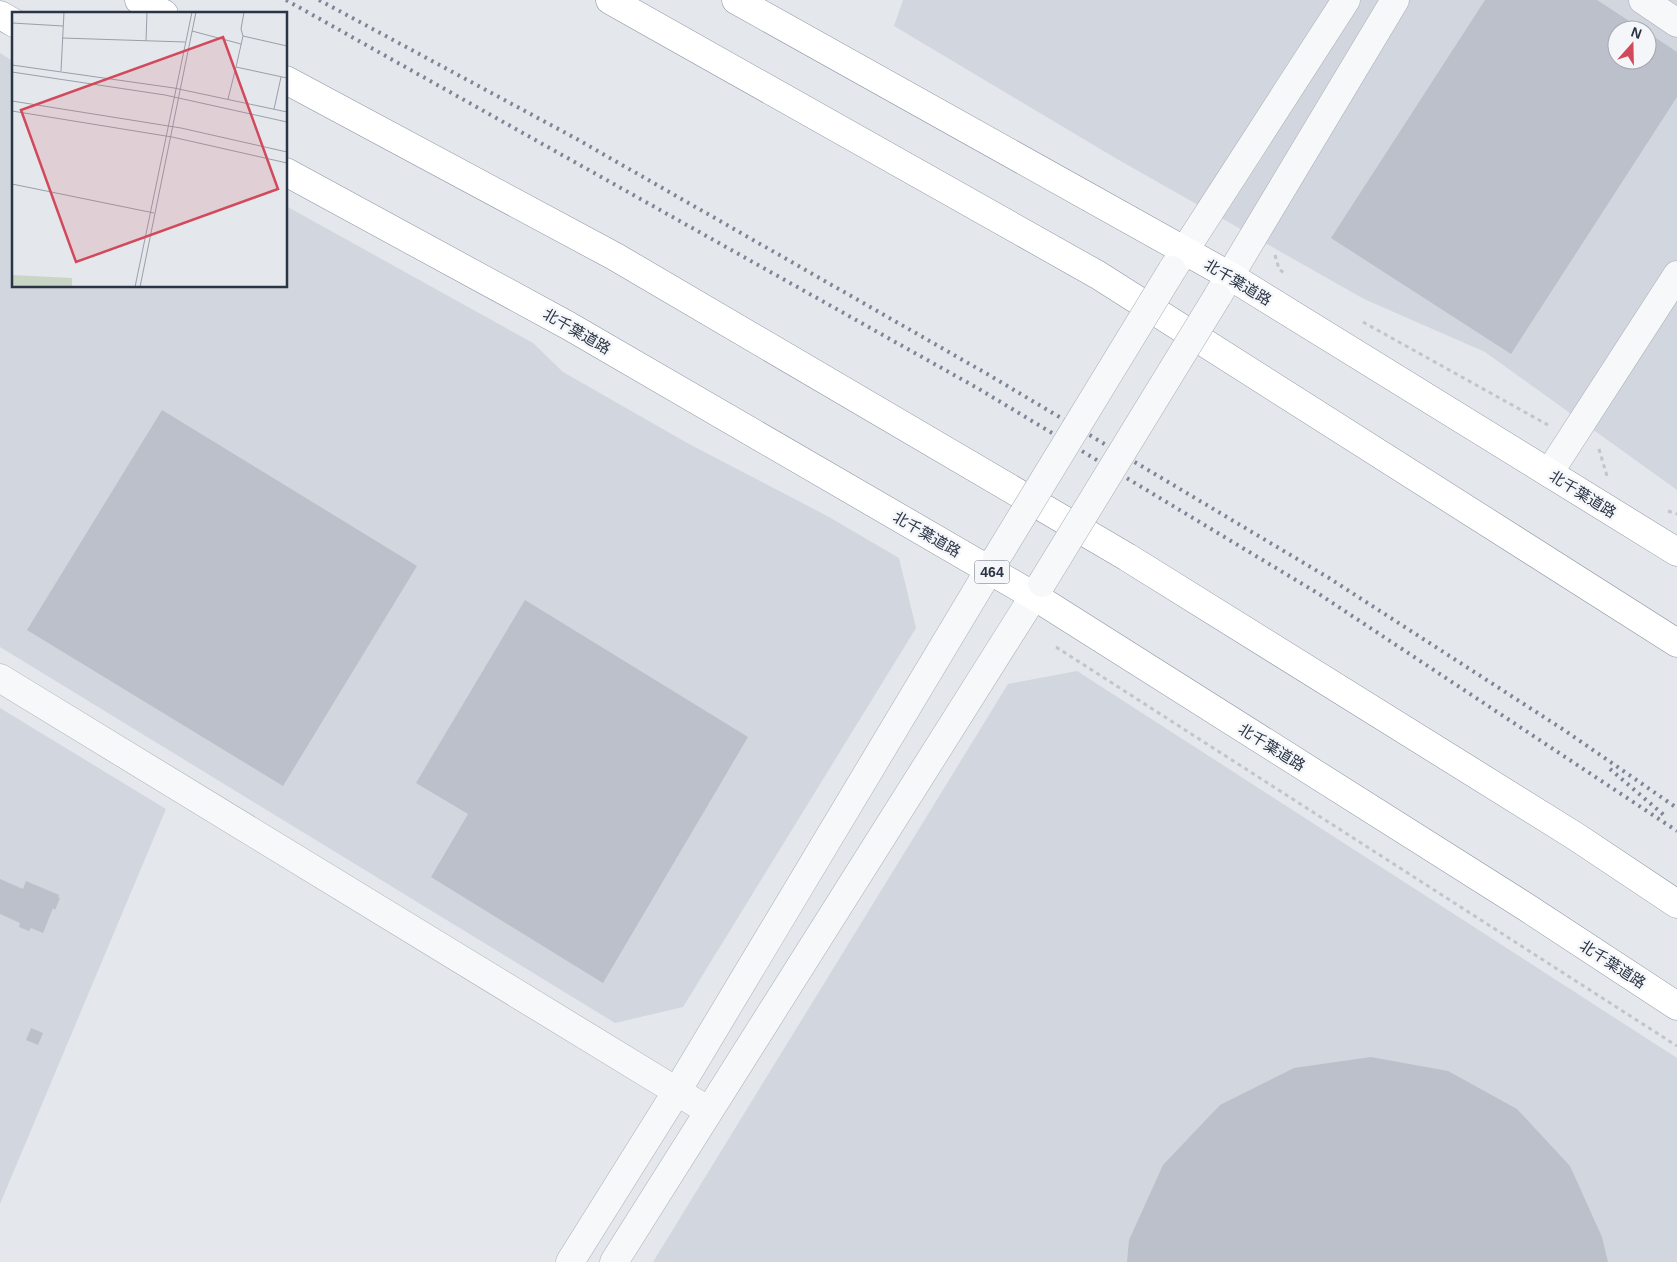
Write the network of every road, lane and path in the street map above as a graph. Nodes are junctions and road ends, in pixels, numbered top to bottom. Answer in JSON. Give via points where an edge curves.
{"nodes":[{"id":1,"x":139,"y":0,"type":"edge"},
{"id":2,"x":610,"y":0,"type":"edge"},
{"id":3,"x":736,"y":0,"type":"edge"},
{"id":4,"x":1346,"y":0,"type":"edge"},
{"id":5,"x":1395,"y":0,"type":"edge"},
{"id":6,"x":1643,"y":0,"type":"edge"},
{"id":7,"x":160,"y":12,"type":"edge"},
{"id":8,"x":0,"y":15,"type":"edge"},
{"id":9,"x":12,"y":22,"type":"edge"},
{"id":10,"x":1677,"y":23,"type":"edge"},
{"id":11,"x":288,"y":81,"type":"edge"},
{"id":12,"x":288,"y":173,"type":"edge"},
{"id":13,"x":1274,"y":247,"type":"dead end"},
{"id":14,"x":1178,"y":260,"type":"junction"},
{"id":15,"x":1285,"y":274,"type":"dead end"},
{"id":16,"x":1677,"y":275,"type":"edge"},
{"id":17,"x":1224,"y":287,"type":"junction"},
{"id":18,"x":1356,"y":318,"type":"dead end"},
{"id":19,"x":1571,"y":438,"type":"junction"},
{"id":20,"x":1549,"y":472,"type":"junction"},
{"id":21,"x":1608,"y":478,"type":"dead end"},
{"id":22,"x":1662,"y":509,"type":"dead end"},
{"id":23,"x":1677,"y":514,"type":"edge"},
{"id":24,"x":1677,"y":552,"type":"edge"},
{"id":25,"x":993,"y":564,"type":"junction"},
{"id":26,"x":1038,"y":590,"type":"junction"},
{"id":27,"x":1677,"y":643,"type":"edge"},
{"id":28,"x":1056,"y":647,"type":"dead end"},
{"id":29,"x":0,"y":678,"type":"edge"},
{"id":30,"x":1677,"y":904,"type":"edge"},
{"id":31,"x":1677,"y":1006,"type":"edge"},
{"id":32,"x":1677,"y":1046,"type":"edge"},
{"id":33,"x":677,"y":1091,"type":"junction"},
{"id":34,"x":710,"y":1111,"type":"junction"},
{"id":35,"x":570,"y":1262,"type":"edge"},
{"id":36,"x":614,"y":1262,"type":"edge"}],
"edges":[{"from":1,"to":7,"type":"highway"},
{"from":2,"to":27,"type":"highway","via":[[1098,275]]},
{"from":3,"to":14,"type":"highway","name":"北千葉道路"},
{"from":4,"to":14,"type":"street"},
{"from":5,"to":17,"type":"street"},
{"from":6,"to":10,"type":"street"},
{"from":8,"to":9,"type":"highway"},
{"from":11,"to":30,"type":"highway","via":[[614,256],[1127,557],[1575,836]]},
{"from":12,"to":25,"type":"highway","name":"北千葉道路","number":"464","via":[[569,326]]},
{"from":13,"to":15,"type":"path","via":[[1279,269]]},
{"from":14,"to":17,"type":"highway","name":"北千葉道路"},
{"from":14,"to":25,"type":"street","bridge":true},
{"from":16,"to":19,"type":"street"},
{"from":17,"to":20,"type":"highway","name":"北千葉道路"},
{"from":17,"to":26,"type":"street","bridge":true},
{"from":18,"to":19,"type":"path"},
{"from":19,"to":20,"type":"street"},
{"from":19,"to":21,"type":"path","via":[[1600,450]]},
{"from":20,"to":24,"type":"highway","name":"北千葉道路"},
{"from":22,"to":23,"type":"path"},
{"from":25,"to":26,"type":"highway","name":"北千葉道路","number":"464"},
{"from":25,"to":33,"type":"street"},
{"from":26,"to":31,"type":"highway","name":"北千葉道路","number":"464"},
{"from":26,"to":34,"type":"street"},
{"from":28,"to":32,"type":"path"},
{"from":29,"to":33,"type":"street"},
{"from":33,"to":34,"type":"street"},
{"from":33,"to":35,"type":"street"},
{"from":34,"to":36,"type":"street"}]}
